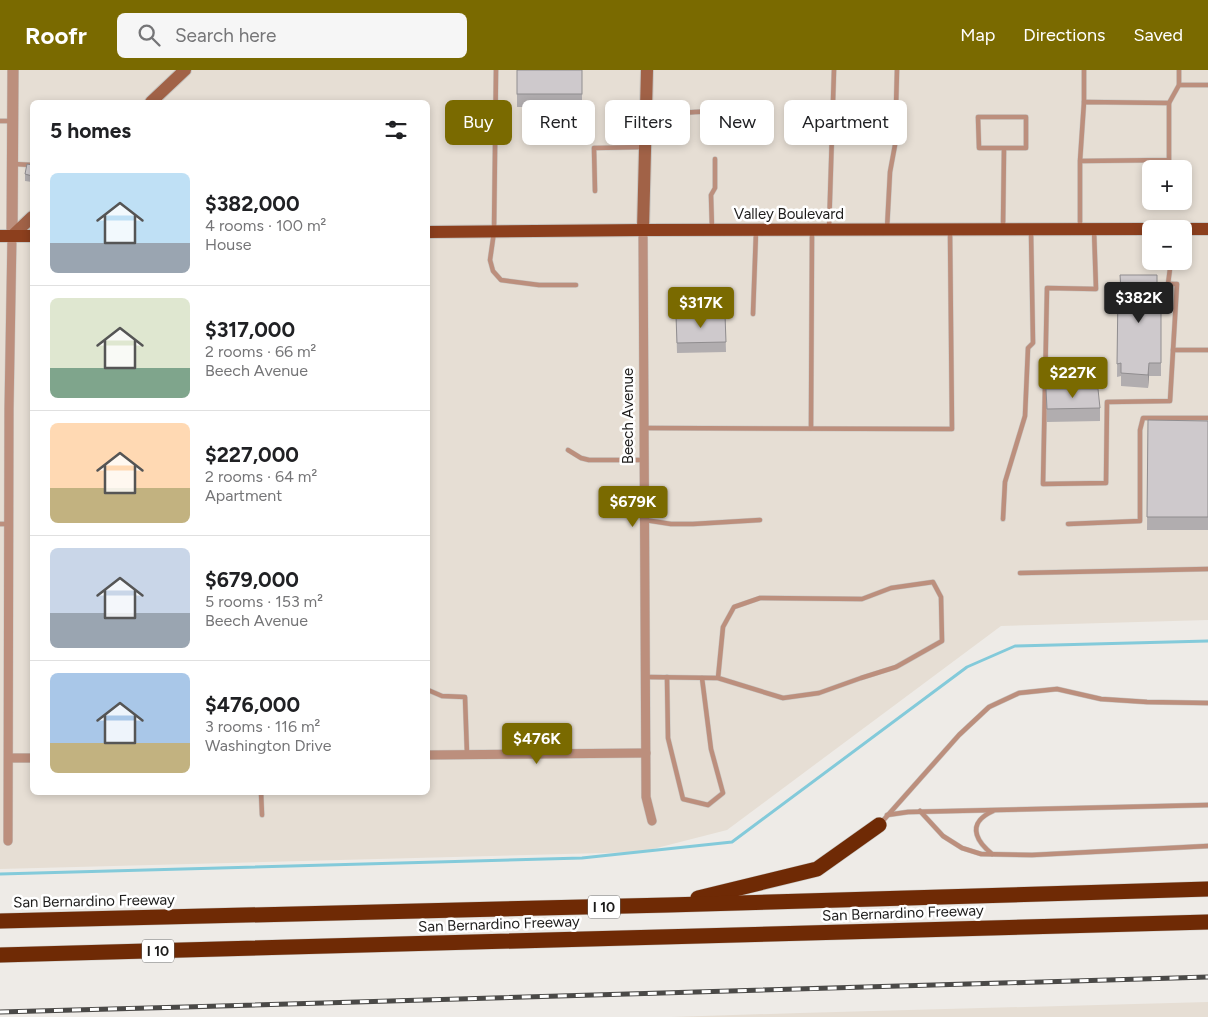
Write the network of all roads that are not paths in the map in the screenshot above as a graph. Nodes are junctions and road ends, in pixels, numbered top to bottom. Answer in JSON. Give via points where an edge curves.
{"nodes":[{"id":1,"x":13,"y":70,"type":"edge"},
{"id":2,"x":184,"y":70,"type":"edge"},
{"id":3,"x":496,"y":70,"type":"edge"},
{"id":4,"x":647,"y":70,"type":"edge"},
{"id":5,"x":834,"y":70,"type":"edge"},
{"id":6,"x":897,"y":70,"type":"edge"},
{"id":7,"x":1084,"y":70,"type":"edge"},
{"id":8,"x":1179,"y":70,"type":"edge"},
{"id":9,"x":1178,"y":85,"type":"junction"},
{"id":10,"x":1208,"y":85,"type":"edge"},
{"id":11,"x":154,"y":100,"type":"edge"},
{"id":12,"x":646,"y":100,"type":"edge"},
{"id":13,"x":1084,"y":102,"type":"junction"},
{"id":14,"x":1168,"y":103,"type":"junction"},
{"id":15,"x":12,"y":120,"type":"junction"},
{"id":16,"x":0,"y":121,"type":"edge"},
{"id":17,"x":645,"y":147,"type":"joint"},
{"id":18,"x":1004,"y":148,"type":"junction"},
{"id":19,"x":715,"y":159,"type":"dead end"},
{"id":20,"x":1080,"y":161,"type":"junction"},
{"id":21,"x":12,"y":164,"type":"junction"},
{"id":22,"x":30,"y":165,"type":"edge"},
{"id":23,"x":595,"y":191,"type":"dead end"},
{"id":24,"x":30,"y":218,"type":"edge"},
{"id":25,"x":1142,"y":229,"type":"edge"},
{"id":26,"x":1192,"y":229,"type":"edge"},
{"id":27,"x":1208,"y":229,"type":"edge"},
{"id":28,"x":643,"y":230,"type":"junction"},
{"id":29,"x":712,"y":230,"type":"junction"},
{"id":30,"x":756,"y":230,"type":"junction"},
{"id":31,"x":812,"y":230,"type":"junction"},
{"id":32,"x":829,"y":230,"type":"junction"},
{"id":33,"x":887,"y":230,"type":"junction"},
{"id":34,"x":950,"y":230,"type":"junction"},
{"id":35,"x":1002,"y":230,"type":"junction"},
{"id":36,"x":1031,"y":230,"type":"junction"},
{"id":37,"x":1080,"y":230,"type":"junction"},
{"id":38,"x":1094,"y":230,"type":"junction"},
{"id":39,"x":430,"y":232,"type":"edge"},
{"id":40,"x":494,"y":232,"type":"junction"},
{"id":41,"x":6,"y":236,"type":"edge"},
{"id":42,"x":30,"y":236,"type":"edge"},
{"id":43,"x":1169,"y":270,"type":"edge"},
{"id":44,"x":576,"y":285,"type":"dead end"},
{"id":45,"x":753,"y":314,"type":"dead end"},
{"id":46,"x":1174,"y":350,"type":"junction"},
{"id":47,"x":1208,"y":350,"type":"edge"},
{"id":48,"x":5,"y":409,"type":"edge"},
{"id":49,"x":1208,"y":418,"type":"edge"},
{"id":50,"x":644,"y":428,"type":"junction"},
{"id":51,"x":810,"y":428,"type":"junction"},
{"id":52,"x":568,"y":450,"type":"dead end"},
{"id":53,"x":645,"y":460,"type":"junction"},
{"id":54,"x":5,"y":465,"type":"edge"},
{"id":55,"x":1003,"y":519,"type":"dead end"},
{"id":56,"x":645,"y":520,"type":"junction"},
{"id":57,"x":760,"y":520,"type":"dead end"},
{"id":58,"x":5,"y":524,"type":"edge"},
{"id":59,"x":1068,"y":524,"type":"dead end"},
{"id":60,"x":1208,"y":569,"type":"edge"},
{"id":61,"x":1020,"y":573,"type":"dead end"},
{"id":62,"x":5,"y":590,"type":"edge"},
{"id":63,"x":4,"y":660,"type":"edge"},
{"id":64,"x":646,"y":677,"type":"junction"},
{"id":65,"x":666,"y":677,"type":"junction"},
{"id":66,"x":702,"y":678,"type":"junction"},
{"id":67,"x":718,"y":678,"type":"junction"},
{"id":68,"x":430,"y":691,"type":"edge"},
{"id":69,"x":1208,"y":702,"type":"edge"},
{"id":70,"x":646,"y":753,"type":"junction"},
{"id":71,"x":467,"y":754,"type":"junction"},
{"id":72,"x":430,"y":755,"type":"edge"},
{"id":73,"x":9,"y":758,"type":"junction"},
{"id":74,"x":30,"y":758,"type":"edge"},
{"id":75,"x":4,"y":772,"type":"edge"},
{"id":76,"x":261,"y":795,"type":"edge"},
{"id":77,"x":1208,"y":805,"type":"edge"},
{"id":78,"x":997,"y":810,"type":"junction"},
{"id":79,"x":920,"y":811,"type":"junction"},
{"id":80,"x":262,"y":815,"type":"dead end"},
{"id":81,"x":883,"y":820,"type":"junction"},
{"id":82,"x":652,"y":821,"type":"dead end"},
{"id":83,"x":8,"y":841,"type":"dead end"},
{"id":84,"x":1208,"y":846,"type":"edge"},
{"id":85,"x":992,"y":854,"type":"junction"},
{"id":86,"x":1208,"y":889,"type":"edge"},
{"id":87,"x":668,"y":905,"type":"junction"},
{"id":88,"x":0,"y":921,"type":"edge"},
{"id":89,"x":1208,"y":922,"type":"edge"},
{"id":90,"x":0,"y":955,"type":"edge"}],
"edges":[{"from":1,"to":15,"type":"street"},
{"from":2,"to":11,"type":"main road"},
{"from":3,"to":40,"type":"lane"},
{"from":4,"to":12,"type":"main road","name":"Beech Avenue"},
{"from":5,"to":32,"type":"lane"},
{"from":6,"to":33,"type":"lane","via":[[895,145]]},
{"from":7,"to":13,"type":"lane"},
{"from":8,"to":9,"type":"lane"},
{"from":9,"to":10,"type":"lane"},
{"from":9,"to":14,"type":"lane"},
{"from":13,"to":14,"type":"lane"},
{"from":13,"to":20,"type":"lane"},
{"from":14,"to":20,"type":"lane","via":[[1169,160]]},
{"from":15,"to":16,"type":"lane"},
{"from":15,"to":21,"type":"street"},
{"from":17,"to":23,"type":"lane","via":[[594,148]]},
{"from":17,"to":28,"type":"main road","name":"Beech Avenue"},
{"from":18,"to":18,"type":"lane","via":[[1026,148],[1026,117],[978,117],[979,148]]},
{"from":18,"to":35,"type":"lane"},
{"from":19,"to":29,"type":"lane"},
{"from":20,"to":37,"type":"lane"},
{"from":21,"to":22,"type":"lane"},
{"from":21,"to":41,"type":"street"},
{"from":24,"to":41,"type":"main road"},
{"from":25,"to":38,"type":"main road","name":"Valley Boulevard"},
{"from":26,"to":27,"type":"main road"},
{"from":28,"to":29,"type":"main road","name":"Valley Boulevard"},
{"from":28,"to":40,"type":"main road","name":"Valley Boulevard"},
{"from":28,"to":50,"type":"street","name":"Beech Avenue"},
{"from":29,"to":30,"type":"main road","name":"Valley Boulevard"},
{"from":30,"to":31,"type":"main road","name":"Valley Boulevard"},
{"from":30,"to":45,"type":"lane"},
{"from":31,"to":32,"type":"main road","name":"Valley Boulevard"},
{"from":31,"to":51,"type":"lane"},
{"from":32,"to":33,"type":"main road","name":"Valley Boulevard"},
{"from":33,"to":34,"type":"main road","name":"Valley Boulevard"},
{"from":34,"to":35,"type":"main road","name":"Valley Boulevard"},
{"from":34,"to":51,"type":"lane","via":[[952,428]]},
{"from":35,"to":36,"type":"main road","name":"Valley Boulevard"},
{"from":36,"to":37,"type":"main road","name":"Valley Boulevard"},
{"from":36,"to":55,"type":"lane","via":[[1033,342],[1028,348],[1025,416],[1005,482]]},
{"from":37,"to":38,"type":"main road","name":"Valley Boulevard"},
{"from":38,"to":46,"type":"lane","via":[[1096,289],[1047,288],[1043,484],[1106,483],[1107,402],[1170,401]]},
{"from":39,"to":40,"type":"main road","name":"Valley Boulevard"},
{"from":40,"to":44,"type":"lane","via":[[490,260],[493,271],[501,280]]},
{"from":41,"to":42,"type":"main road"},
{"from":41,"to":48,"type":"street"},
{"from":43,"to":46,"type":"lane","via":[[1168,284],[1177,284]]},
{"from":46,"to":47,"type":"lane"},
{"from":48,"to":54,"type":"street"},
{"from":49,"to":59,"type":"lane","via":[[1143,418],[1140,430],[1140,521]]},
{"from":50,"to":51,"type":"lane"},
{"from":50,"to":53,"type":"street","name":"Beech Avenue"},
{"from":52,"to":53,"type":"lane","via":[[589,460]]},
{"from":53,"to":56,"type":"street","name":"Beech Avenue"},
{"from":54,"to":58,"type":"street"},
{"from":56,"to":57,"type":"lane","via":[[671,524]]},
{"from":56,"to":64,"type":"street","name":"Beech Avenue"},
{"from":58,"to":62,"type":"street"},
{"from":60,"to":61,"type":"lane"},
{"from":62,"to":63,"type":"street"},
{"from":63,"to":73,"type":"street"},
{"from":64,"to":65,"type":"lane"},
{"from":64,"to":70,"type":"street","name":"Beech Avenue"},
{"from":65,"to":66,"type":"lane"},
{"from":65,"to":66,"type":"lane","via":[[668,738],[683,799],[708,804],[723,793],[711,749]]},
{"from":66,"to":67,"type":"lane"},
{"from":67,"to":67,"type":"lane","via":[[723,628],[734,607],[760,598],[862,599],[891,588],[933,582],[941,597],[942,641],[896,667],[819,694],[783,698]]},
{"from":68,"to":71,"type":"lane","via":[[442,696],[465,697]]},
{"from":69,"to":81,"type":"lane","via":[[1101,699],[1057,689],[1019,693],[989,707],[959,735]]},
{"from":70,"to":71,"type":"street"},
{"from":70,"to":82,"type":"street","name":"Beech Avenue","via":[[646,797]]},
{"from":71,"to":72,"type":"street"},
{"from":73,"to":74,"type":"street"},
{"from":73,"to":75,"type":"street"},
{"from":75,"to":83,"type":"street"},
{"from":76,"to":80,"type":"lane"},
{"from":77,"to":78,"type":"lane"},
{"from":78,"to":79,"type":"lane"},
{"from":78,"to":85,"type":"lane","via":[[984,814],[976,828],[977,836]]},
{"from":79,"to":81,"type":"lane"},
{"from":79,"to":85,"type":"lane","via":[[943,836],[962,848]]},
{"from":81,"to":87,"type":"highway","via":[[817,869]]},
{"from":84,"to":85,"type":"lane"},
{"from":86,"to":87,"type":"highway","name":"San Bernardino Freeway","number":"I 10"},
{"from":87,"to":88,"type":"highway","name":"San Bernardino Freeway","number":"I 10"},
{"from":89,"to":90,"type":"highway","name":"San Bernardino Freeway","number":"I 10"}]}
